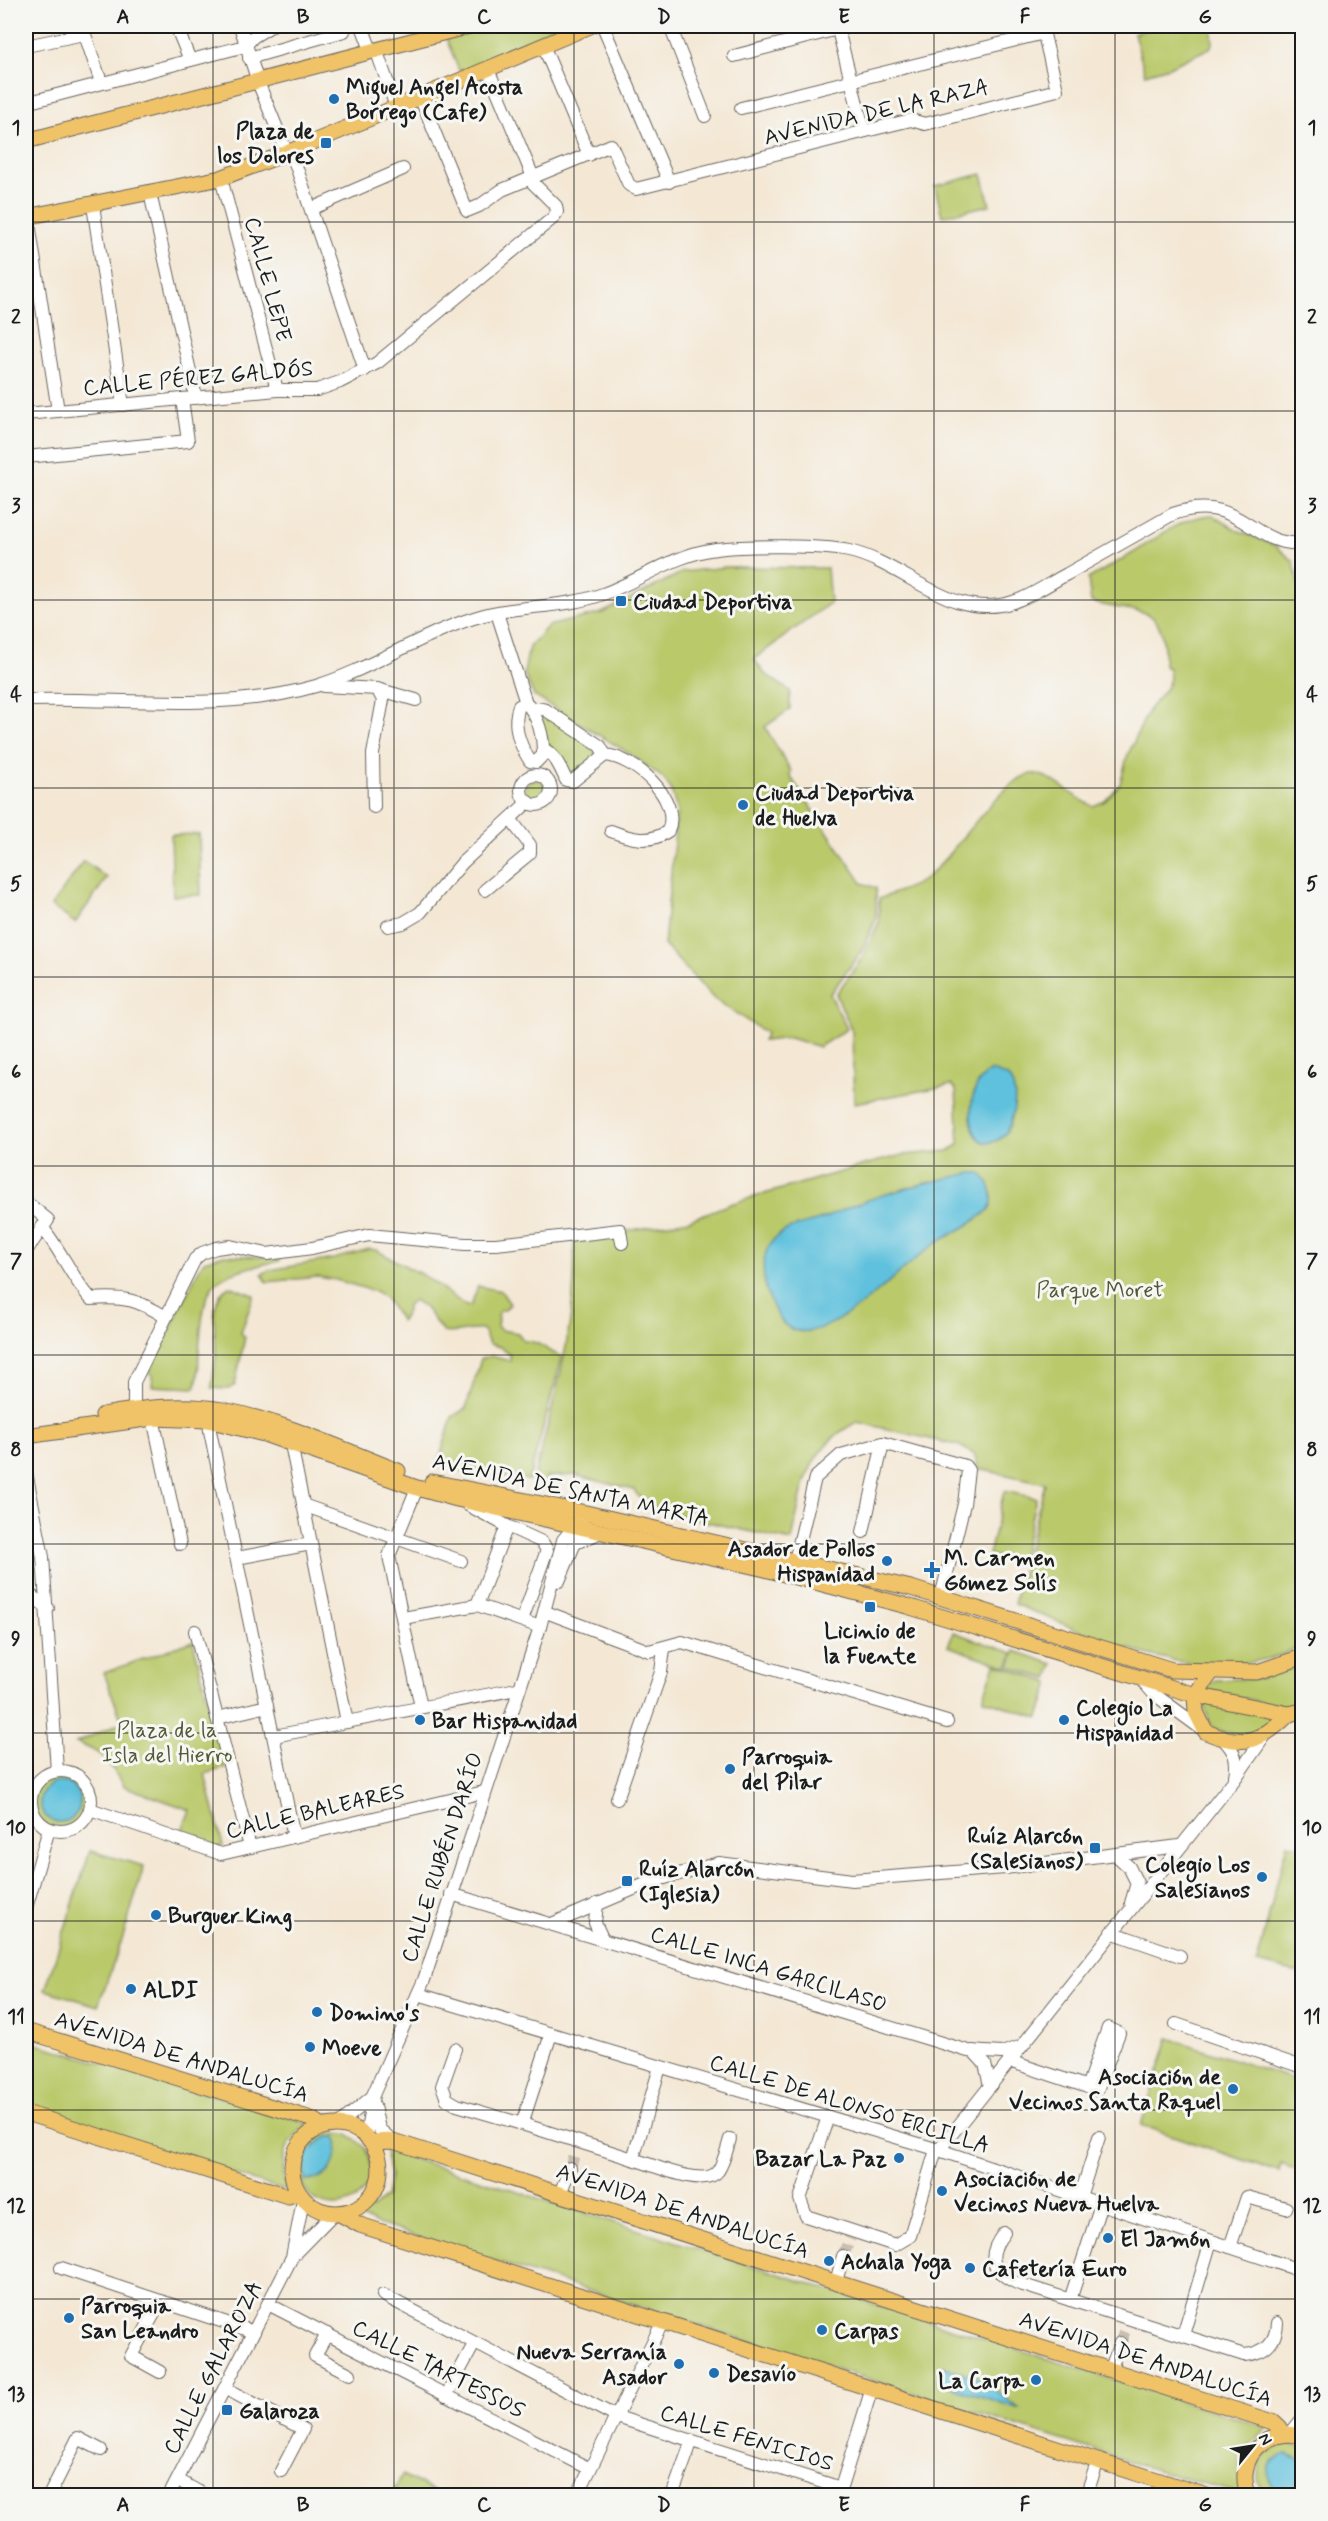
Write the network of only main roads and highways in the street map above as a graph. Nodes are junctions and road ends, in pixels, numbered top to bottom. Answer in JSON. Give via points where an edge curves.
{"nodes":[{"id":1,"x":469,"y":26,"type":"edge"},
{"id":2,"x":586,"y":26,"type":"edge"},
{"id":3,"x":26,"y":141,"type":"edge"},
{"id":4,"x":27,"y":217,"type":"edge"},
{"id":5,"x":208,"y":1414,"type":"junction"},
{"id":6,"x":26,"y":1426,"type":"edge"},
{"id":7,"x":26,"y":1436,"type":"edge"},
{"id":8,"x":418,"y":1484,"type":"junction"},
{"id":9,"x":1302,"y":1657,"type":"edge"},
{"id":10,"x":1211,"y":1673,"type":"junction"},
{"id":11,"x":1195,"y":1695,"type":"junction"},
{"id":12,"x":1298,"y":1712,"type":"edge"},
{"id":13,"x":26,"y":2031,"type":"edge"},
{"id":14,"x":26,"y":2113,"type":"edge"},
{"id":15,"x":331,"y":2126,"type":"junction"},
{"id":16,"x":368,"y":2139,"type":"junction"},
{"id":17,"x":301,"y":2196,"type":"junction"},
{"id":18,"x":337,"y":2214,"type":"junction"},
{"id":19,"x":1293,"y":2435,"type":"edge"},
{"id":20,"x":1207,"y":2496,"type":"edge"},
{"id":21,"x":1249,"y":2496,"type":"edge"}],
"edges":[{"from":1,"to":3,"type":"main road"},
{"from":2,"to":4,"type":"main road","via":[[221,178]]},
{"from":5,"to":6,"type":"main road","name":"AVENIDA DE SANTA MARTA","via":[[134,1410]]},
{"from":5,"to":7,"type":"main road","name":"AVENIDA DE SANTA MARTA"},
{"from":5,"to":8,"type":"main road","name":"AVENIDA DE SANTA MARTA","via":[[293,1437]]},
{"from":8,"to":10,"type":"main road","name":"AVENIDA DE SANTA MARTA","via":[[585,1513],[795,1561],[941,1597],[1172,1670]]},
{"from":8,"to":11,"type":"main road","name":"AVENIDA DE SANTA MARTA","via":[[457,1498],[907,1606]]},
{"from":9,"to":10,"type":"main road","name":"AVENIDA DE SANTA MARTA","via":[[1257,1672]]},
{"from":10,"to":11,"type":"main road"},
{"from":11,"to":12,"type":"main road","name":"AVENIDA DE SANTA MARTA"},
{"from":11,"to":12,"type":"main road","name":"AVENIDA DE SANTA MARTA","via":[[1196,1712],[1206,1732],[1223,1739],[1248,1741],[1264,1737]]},
{"from":13,"to":15,"type":"main road","name":"AVENIDA DE ANDALUCÍA"},
{"from":14,"to":17,"type":"main road","via":[[288,2196]]},
{"from":15,"to":16,"type":"main road","via":[[353,2128]]},
{"from":15,"to":17,"type":"main road","via":[[312,2132],[294,2153],[293,2180]]},
{"from":16,"to":18,"type":"main road","via":[[379,2160],[379,2181],[365,2203],[354,2211]]},
{"from":16,"to":19,"type":"main road","name":"AVENIDA DE ANDALUCÍA","via":[[393,2141],[836,2282],[1273,2422]]},
{"from":17,"to":18,"type":"main road","via":[[317,2210]]},
{"from":18,"to":20,"type":"main road","via":[[360,2225]]},
{"from":19,"to":21,"type":"main road","via":[[1274,2436],[1253,2451],[1244,2475]]}]}
